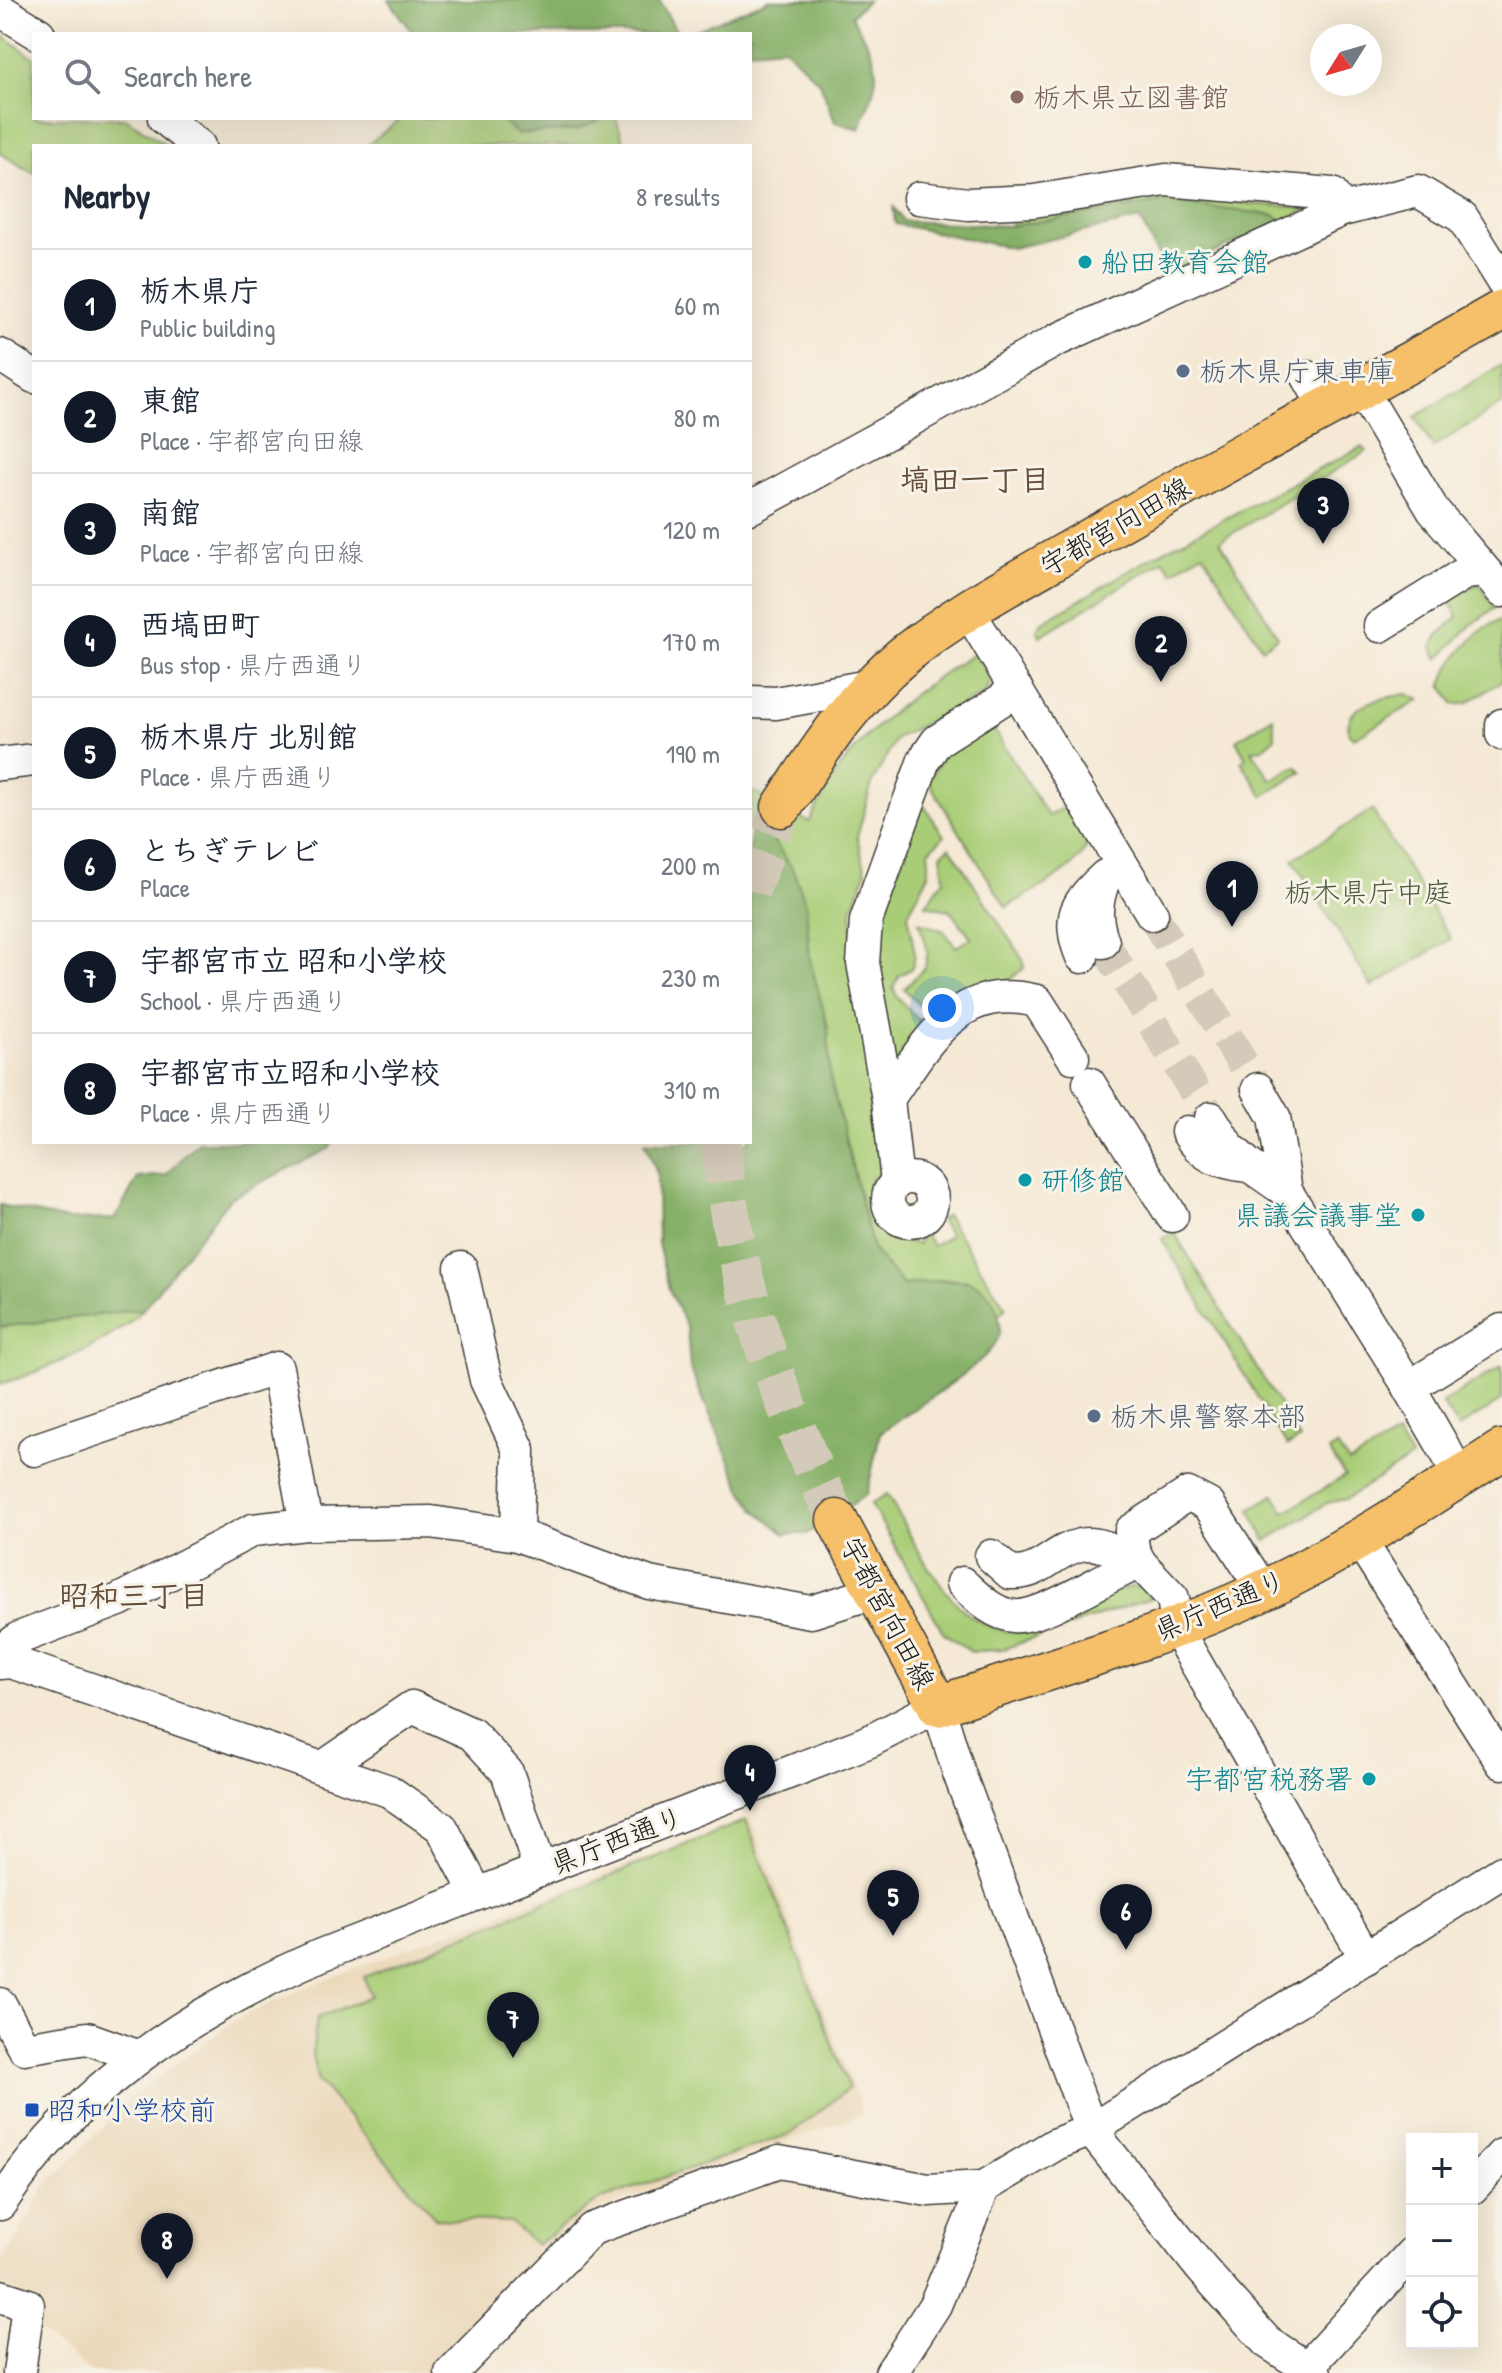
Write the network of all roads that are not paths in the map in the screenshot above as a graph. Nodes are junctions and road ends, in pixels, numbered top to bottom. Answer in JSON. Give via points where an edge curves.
{"nodes":[{"id":1,"x":0,"y":10,"type":"edge"},
{"id":2,"x":36,"y":32,"type":"edge"},
{"id":3,"x":166,"y":120,"type":"edge"},
{"id":4,"x":196,"y":144,"type":"edge"},
{"id":5,"x":919,"y":198,"type":"dead end"},
{"id":6,"x":1342,"y":210,"type":"junction"},
{"id":7,"x":1502,"y":281,"type":"edge"},
{"id":8,"x":1502,"y":310,"type":"edge"},
{"id":9,"x":0,"y":355,"type":"edge"},
{"id":10,"x":32,"y":376,"type":"edge"},
{"id":11,"x":1362,"y":391,"type":"junction"},
{"id":12,"x":752,"y":507,"type":"edge"},
{"id":13,"x":1493,"y":581,"type":"edge"},
{"id":14,"x":968,"y":610,"type":"junction"},
{"id":15,"x":1380,"y":626,"type":"dead end"},
{"id":16,"x":874,"y":685,"type":"junction"},
{"id":17,"x":1017,"y":690,"type":"junction"},
{"id":18,"x":752,"y":702,"type":"edge"},
{"id":19,"x":1502,"y":725,"type":"edge"},
{"id":20,"x":1502,"y":734,"type":"edge"},
{"id":21,"x":32,"y":760,"type":"edge"},
{"id":22,"x":0,"y":764,"type":"edge"},
{"id":23,"x":782,"y":807,"type":"tunnel mouth"},
{"id":24,"x":1114,"y":870,"type":"junction"},
{"id":25,"x":1152,"y":914,"type":"tunnel mouth"},
{"id":26,"x":1092,"y":949,"type":"tunnel mouth"},
{"id":27,"x":1258,"y":1089,"type":"tunnel mouth"},
{"id":28,"x":888,"y":1099,"type":"junction"},
{"id":29,"x":1199,"y":1125,"type":"tunnel mouth"},
{"id":30,"x":897,"y":1182,"type":"dead end"},
{"id":31,"x":1286,"y":1191,"type":"junction"},
{"id":32,"x":1172,"y":1216,"type":"dead end"},
{"id":33,"x":461,"y":1268,"type":"dead end"},
{"id":34,"x":1502,"y":1330,"type":"edge"},
{"id":35,"x":1409,"y":1387,"type":"junction"},
{"id":36,"x":34,"y":1450,"type":"dead end"},
{"id":37,"x":1502,"y":1450,"type":"edge"},
{"id":38,"x":1460,"y":1476,"type":"junction"},
{"id":39,"x":837,"y":1520,"type":"tunnel mouth"},
{"id":40,"x":306,"y":1524,"type":"junction"},
{"id":41,"x":517,"y":1535,"type":"junction"},
{"id":42,"x":1359,"y":1539,"type":"junction"},
{"id":43,"x":991,"y":1556,"type":"dead end"},
{"id":44,"x":1140,"y":1563,"type":"junction"},
{"id":45,"x":962,"y":1583,"type":"dead end"},
{"id":46,"x":1263,"y":1590,"type":"junction"},
{"id":47,"x":875,"y":1592,"type":"junction"},
{"id":48,"x":1177,"y":1627,"type":"junction"},
{"id":49,"x":0,"y":1653,"type":"edge"},
{"id":50,"x":0,"y":1663,"type":"edge"},
{"id":51,"x":938,"y":1706,"type":"junction"},
{"id":52,"x":1502,"y":1763,"type":"edge"},
{"id":53,"x":322,"y":1768,"type":"junction"},
{"id":54,"x":540,"y":1870,"type":"junction"},
{"id":55,"x":1502,"y":1872,"type":"edge"},
{"id":56,"x":477,"y":1894,"type":"junction"},
{"id":57,"x":1366,"y":1958,"type":"junction"},
{"id":58,"x":0,"y":2004,"type":"edge"},
{"id":59,"x":12,"y":2053,"type":"edge"},
{"id":60,"x":137,"y":2056,"type":"junction"},
{"id":61,"x":1091,"y":2130,"type":"junction"},
{"id":62,"x":1502,"y":2155,"type":"edge"},
{"id":63,"x":1478,"y":2181,"type":"edge"},
{"id":64,"x":984,"y":2187,"type":"junction"},
{"id":65,"x":0,"y":2204,"type":"edge"},
{"id":66,"x":1406,"y":2260,"type":"edge"},
{"id":67,"x":0,"y":2296,"type":"edge"},
{"id":68,"x":1308,"y":2371,"type":"edge"},
{"id":69,"x":19,"y":2373,"type":"edge"},
{"id":70,"x":451,"y":2373,"type":"edge"},
{"id":71,"x":891,"y":2373,"type":"edge"}],
"edges":[{"from":1,"to":2,"type":"street"},
{"from":3,"to":4,"type":"street"},
{"from":5,"to":6,"type":"street","via":[[968,204],[1034,201],[1166,180],[1332,194]]},
{"from":6,"to":7,"type":"street","via":[[1418,191],[1462,217]]},
{"from":6,"to":12,"type":"street","via":[[1057,340]]},
{"from":8,"to":11,"type":"main road","name":"宇都宮向田線"},
{"from":9,"to":10,"type":"street"},
{"from":11,"to":13,"type":"street","via":[[1433,510]]},
{"from":11,"to":14,"type":"main road","name":"宇都宮向田線","via":[[1317,394],[1155,501]]},
{"from":13,"to":15,"type":"street","via":[[1465,573]]},
{"from":14,"to":16,"type":"main road","name":"宇都宮向田線"},
{"from":14,"to":17,"type":"street"},
{"from":16,"to":18,"type":"street","via":[[776,703]]},
{"from":16,"to":23,"type":"main road","name":"宇都宮向田線","via":[[833,732]]},
{"from":17,"to":24,"type":"street"},
{"from":17,"to":28,"type":"street","via":[[937,741],[924,760],[866,921],[863,963]]},
{"from":19,"to":20,"type":"street"},
{"from":21,"to":22,"type":"street"},
{"from":24,"to":25,"type":"street"},
{"from":24,"to":26,"type":"street","via":[[1096,901]]},
{"from":27,"to":31,"type":"street","via":[[1274,1117]]},
{"from":28,"to":30,"type":"street"},
{"from":28,"to":32,"type":"street","via":[[938,1029],[972,1003],[1000,997],[1037,1001]]},
{"from":29,"to":31,"type":"street"},
{"from":31,"to":35,"type":"street"},
{"from":33,"to":41,"type":"street","via":[[486,1380],[519,1450]]},
{"from":34,"to":35,"type":"street"},
{"from":35,"to":38,"type":"street"},
{"from":36,"to":40,"type":"street","via":[[277,1368]]},
{"from":37,"to":38,"type":"main road","name":"県庁西通り"},
{"from":38,"to":42,"type":"main road","name":"県庁西通り"},
{"from":39,"to":47,"type":"main road","name":"宇都宮向田線"},
{"from":40,"to":41,"type":"street","via":[[431,1522]]},
{"from":40,"to":49,"type":"street","via":[[253,1530],[119,1600],[19,1638]]},
{"from":41,"to":47,"type":"street","via":[[649,1583],[811,1612]]},
{"from":42,"to":46,"type":"main road","name":"県庁西通り"},
{"from":42,"to":52,"type":"street"},
{"from":43,"to":44,"type":"street","via":[[1010,1573],[1027,1574],[1080,1545],[1108,1548]]},
{"from":44,"to":45,"type":"street","via":[[1112,1572],[1043,1611],[1014,1616],[986,1606]]},
{"from":44,"to":46,"type":"street","via":[[1131,1531],[1188,1494],[1209,1505]]},
{"from":44,"to":48,"type":"street","via":[[1173,1598]]},
{"from":46,"to":48,"type":"main road","name":"県庁西通り"},
{"from":47,"to":51,"type":"main road","name":"宇都宮向田線"},
{"from":48,"to":51,"type":"main road","name":"県庁西通り"},
{"from":48,"to":57,"type":"street"},
{"from":50,"to":53,"type":"street","via":[[11,1662]]},
{"from":51,"to":54,"type":"street","name":"県庁西通り","via":[[870,1741]]},
{"from":51,"to":61,"type":"street"},
{"from":53,"to":54,"type":"street","via":[[412,1707],[472,1734],[507,1772]]},
{"from":53,"to":56,"type":"street","via":[[389,1791],[442,1828]]},
{"from":54,"to":56,"type":"street","name":"県庁西通り"},
{"from":55,"to":57,"type":"street"},
{"from":56,"to":60,"type":"street","name":"県庁西通り","via":[[244,1990]]},
{"from":57,"to":61,"type":"street"},
{"from":58,"to":59,"type":"street"},
{"from":59,"to":60,"type":"street","via":[[87,2038]]},
{"from":60,"to":65,"type":"street","name":"県庁西通り","via":[[57,2128]]},
{"from":61,"to":64,"type":"street","via":[[1056,2144]]},
{"from":61,"to":68,"type":"street","via":[[1267,2342]]},
{"from":62,"to":63,"type":"street"},
{"from":64,"to":70,"type":"street","via":[[928,2190],[779,2162],[592,2229]]},
{"from":64,"to":71,"type":"street","via":[[935,2305]]},
{"from":66,"to":68,"type":"street"},
{"from":67,"to":69,"type":"street","via":[[28,2305]]}]}
